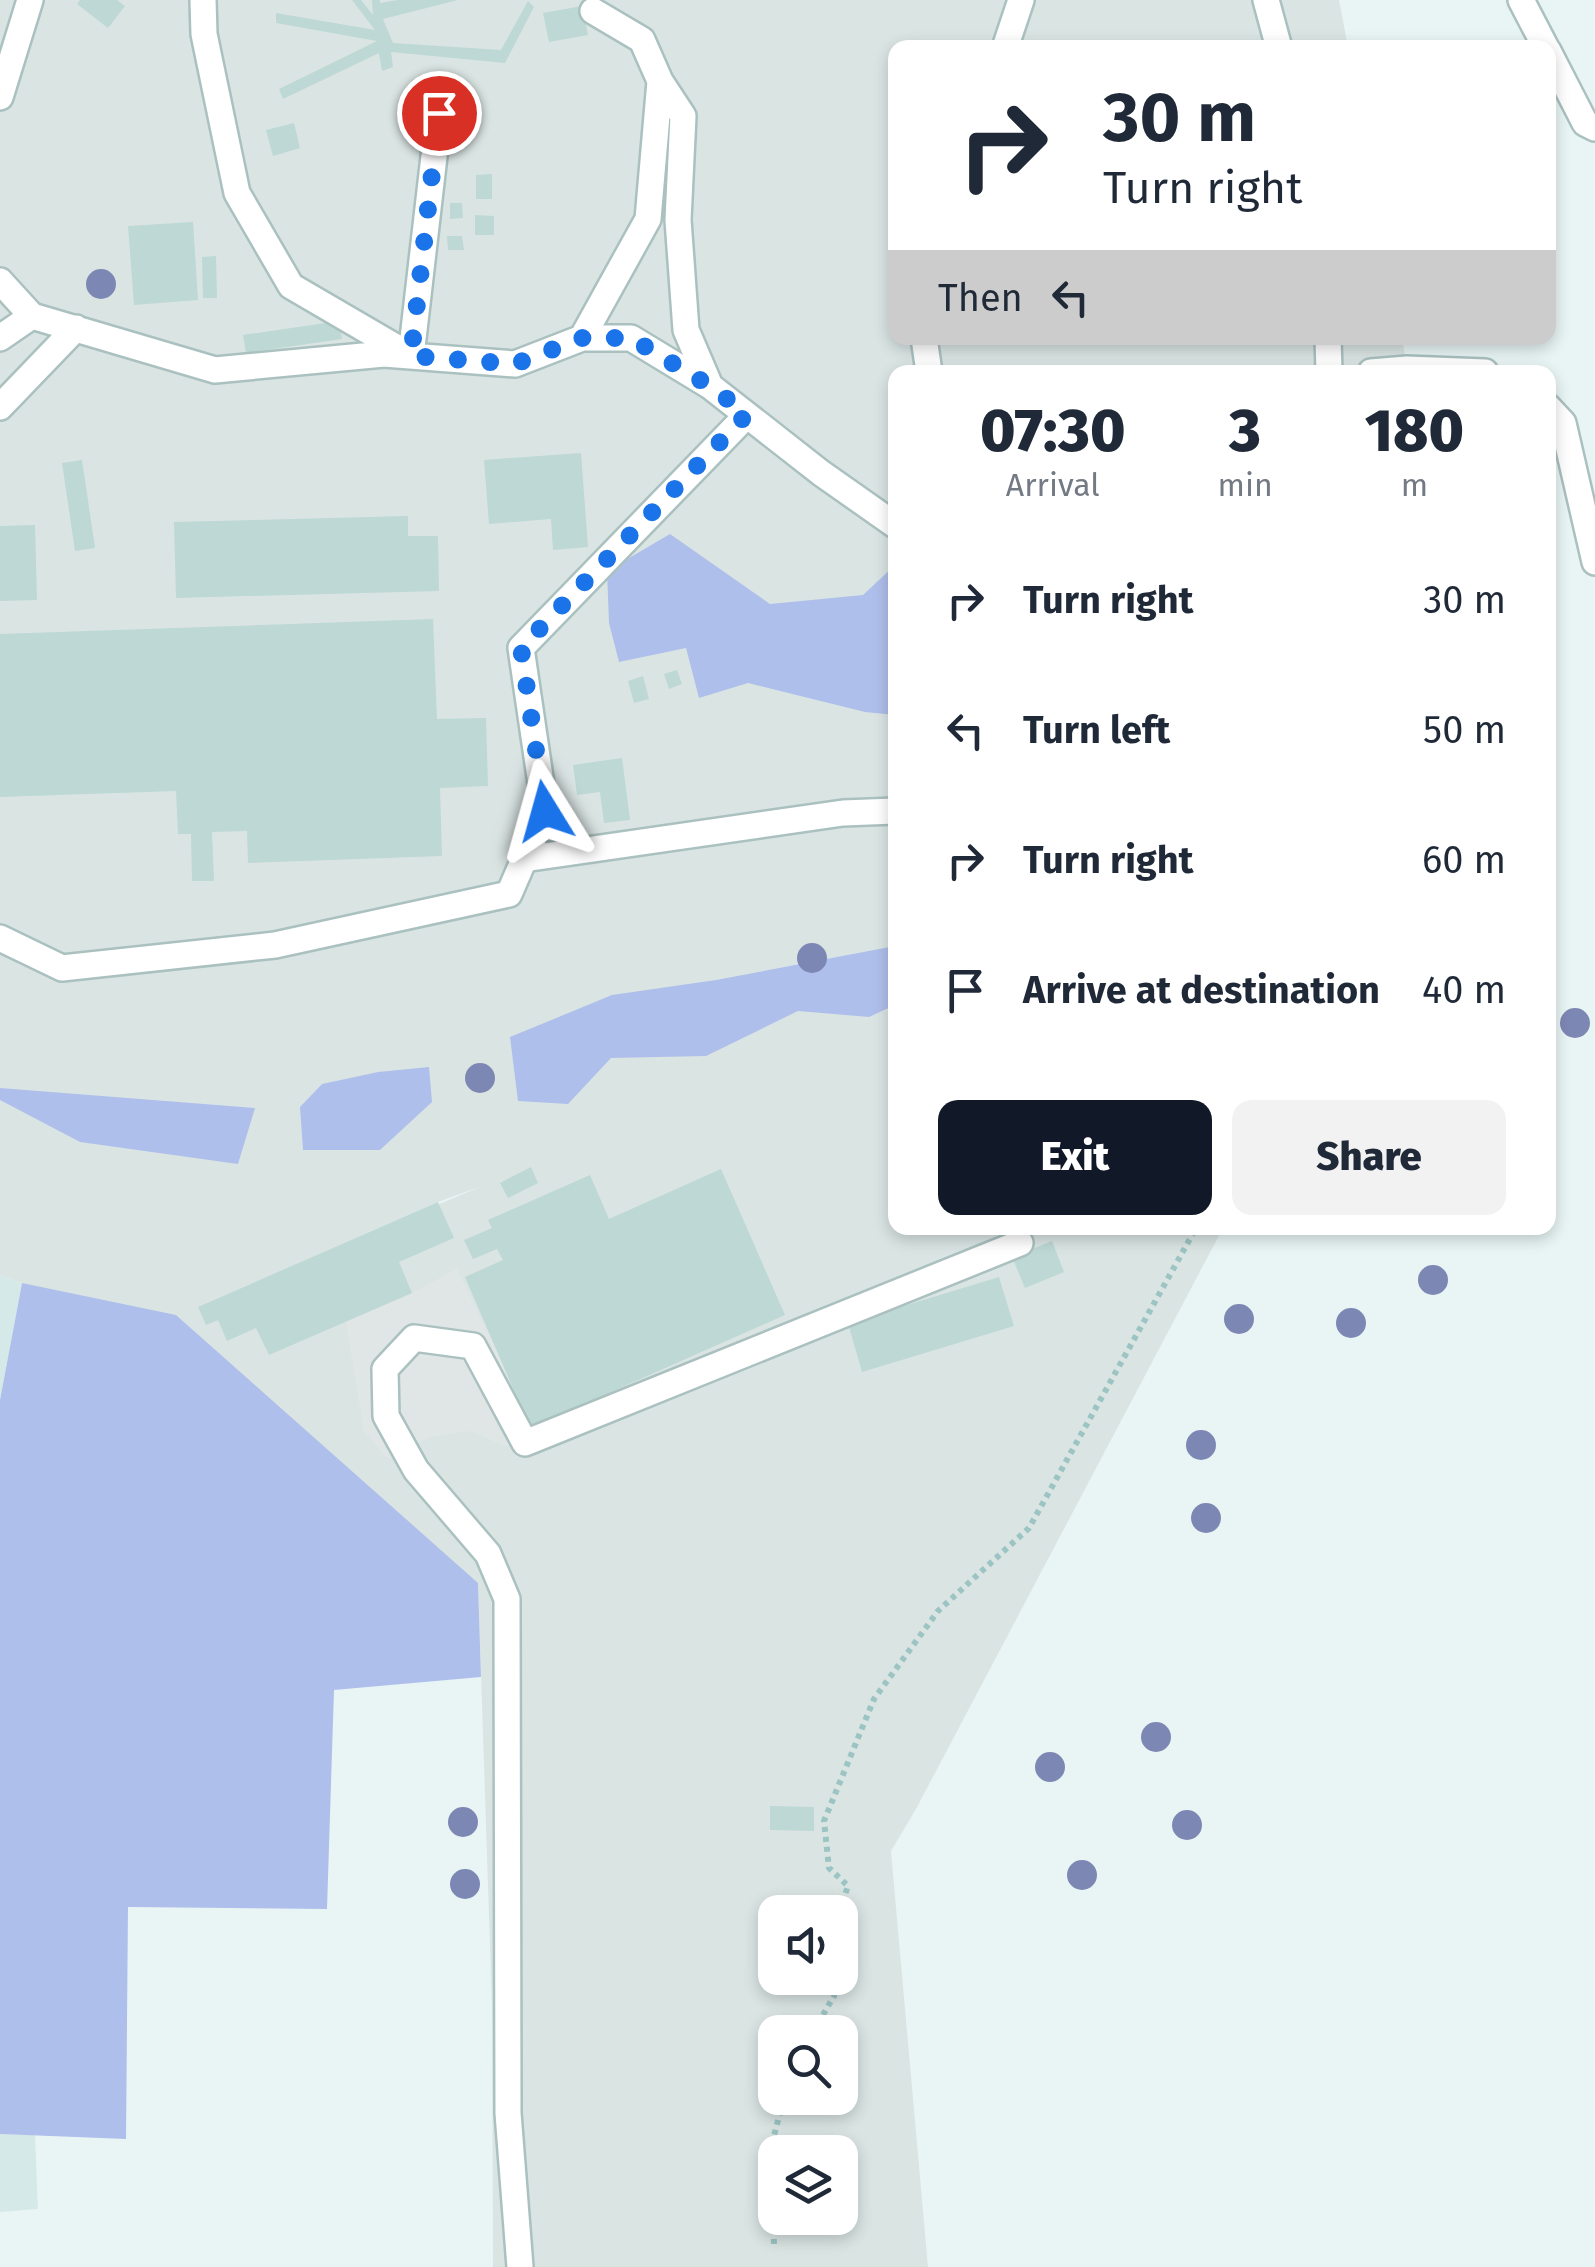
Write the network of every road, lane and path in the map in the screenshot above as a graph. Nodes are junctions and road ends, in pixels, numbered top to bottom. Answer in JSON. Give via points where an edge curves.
{"nodes":[{"id":1,"x":30,"y":0,"type":"edge"},
{"id":2,"x":203,"y":0,"type":"edge"},
{"id":3,"x":1021,"y":0,"type":"edge"},
{"id":4,"x":1266,"y":0,"type":"edge"},
{"id":5,"x":1521,"y":0,"type":"edge"},
{"id":6,"x":592,"y":12,"type":"dead end"},
{"id":7,"x":1007,"y":40,"type":"edge"},
{"id":8,"x":1278,"y":40,"type":"edge"},
{"id":9,"x":1542,"y":40,"type":"edge"},
{"id":10,"x":1556,"y":66,"type":"edge"},
{"id":11,"x":660,"y":81,"type":"junction"},
{"id":12,"x":0,"y":97,"type":"edge"},
{"id":13,"x":439,"y":113,"type":"dead end"},
{"id":14,"x":1595,"y":128,"type":"edge"},
{"id":15,"x":0,"y":280,"type":"edge"},
{"id":16,"x":32,"y":316,"type":"junction"},
{"id":17,"x":76,"y":328,"type":"junction"},
{"id":18,"x":0,"y":338,"type":"edge"},
{"id":19,"x":582,"y":338,"type":"junction"},
{"id":20,"x":411,"y":356,"type":"junction"},
{"id":21,"x":710,"y":386,"type":"junction"},
{"id":22,"x":0,"y":407,"type":"edge"},
{"id":23,"x":747,"y":414,"type":"junction"},
{"id":24,"x":1556,"y":416,"type":"edge"},
{"id":25,"x":888,"y":521,"type":"edge"},
{"id":26,"x":1595,"y":562,"type":"edge"},
{"id":27,"x":888,"y":812,"type":"edge"},
{"id":28,"x":524,"y":859,"type":"junction"},
{"id":29,"x":0,"y":938,"type":"edge"},
{"id":30,"x":1192,"y":1235,"type":"edge"},
{"id":31,"x":1020,"y":1244,"type":"dead end"},
{"id":32,"x":845,"y":1895,"type":"edge"},
{"id":33,"x":779,"y":2115,"type":"edge"},
{"id":34,"x":774,"y":2244,"type":"dead end"},
{"id":35,"x":520,"y":2267,"type":"edge"}],
"edges":[{"from":1,"to":12,"type":"lane"},
{"from":2,"to":20,"type":"lane","via":[[237,193],[291,286]]},
{"from":3,"to":7,"type":"lane"},
{"from":4,"to":8,"type":"lane"},
{"from":5,"to":9,"type":"lane"},
{"from":6,"to":11,"type":"lane","via":[[642,40]]},
{"from":10,"to":14,"type":"lane"},
{"from":11,"to":19,"type":"lane","via":[[648,219]]},
{"from":11,"to":21,"type":"lane","via":[[683,116],[678,220],[686,330]]},
{"from":13,"to":20,"type":"lane"},
{"from":15,"to":16,"type":"lane"},
{"from":16,"to":17,"type":"lane"},
{"from":16,"to":18,"type":"lane"},
{"from":17,"to":20,"type":"lane","via":[[215,370]]},
{"from":17,"to":22,"type":"lane"},
{"from":19,"to":20,"type":"lane","via":[[515,364]]},
{"from":19,"to":21,"type":"lane","via":[[631,338]]},
{"from":21,"to":23,"type":"lane"},
{"from":23,"to":25,"type":"lane"},
{"from":23,"to":28,"type":"lane","via":[[521,648],[545,811]]},
{"from":24,"to":26,"type":"lane"},
{"from":27,"to":28,"type":"lane"},
{"from":28,"to":29,"type":"lane","via":[[510,894],[275,945],[62,968]]},
{"from":30,"to":32,"type":"path","via":[[1029,1528],[938,1611],[874,1699],[824,1821],[830,1868],[848,1886]]},
{"from":31,"to":35,"type":"lane","via":[[525,1443],[473,1346],[414,1338],[385,1370],[386,1416],[416,1470],[488,1554],[507,1599],[508,2113]]},
{"from":33,"to":34,"type":"path","via":[[771,2147]]}]}
